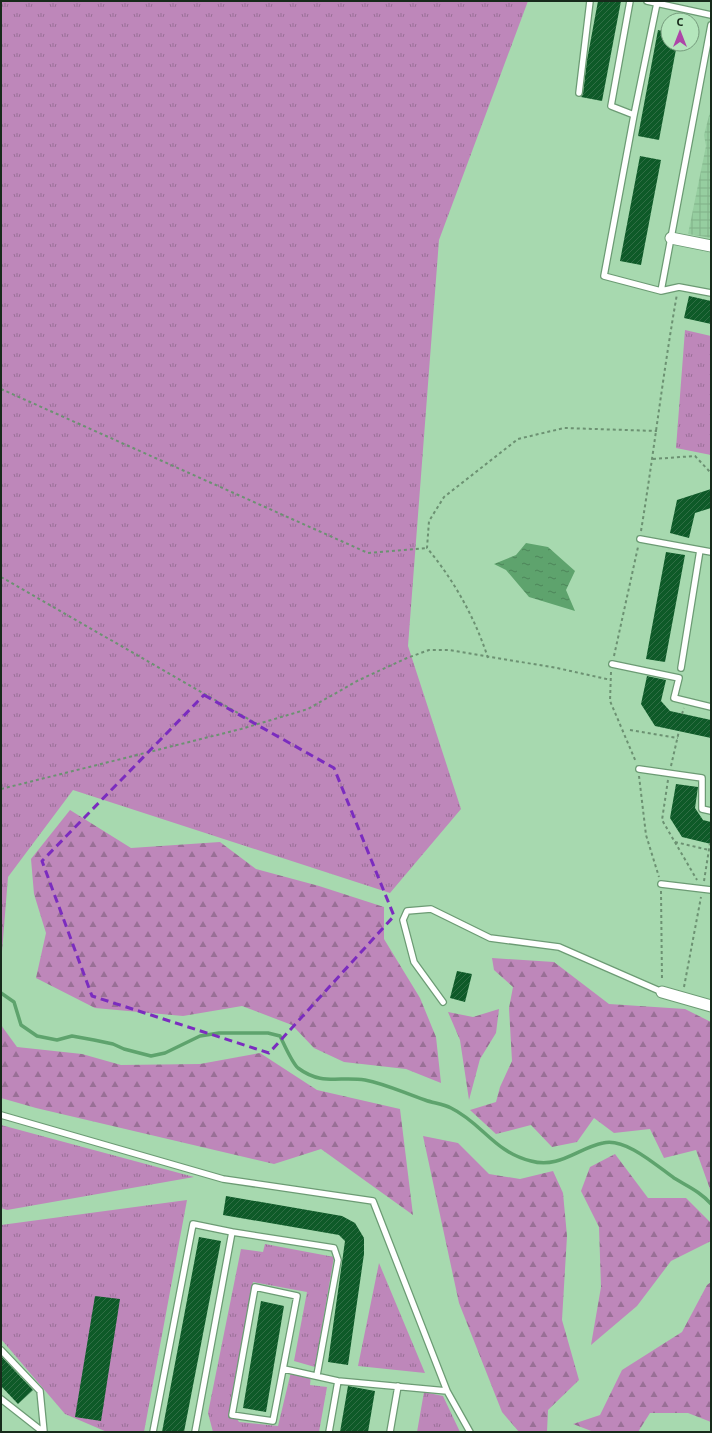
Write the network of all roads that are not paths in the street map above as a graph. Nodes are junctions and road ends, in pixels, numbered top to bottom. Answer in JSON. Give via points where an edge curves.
{"nodes":[{"id":1,"x":590,"y":1,"type":"edge"},
{"id":2,"x":630,"y":1,"type":"edge"},
{"id":3,"x":647,"y":1,"type":"edge"},
{"id":4,"x":657,"y":3,"type":"junction"},
{"id":5,"x":711,"y":15,"type":"edge"},
{"id":6,"x":711,"y":25,"type":"edge"},
{"id":7,"x":579,"y":93,"type":"dead end"},
{"id":8,"x":634,"y":115,"type":"junction"},
{"id":9,"x":671,"y":238,"type":"junction"},
{"id":10,"x":711,"y":246,"type":"edge"},
{"id":11,"x":661,"y":291,"type":"junction"},
{"id":12,"x":711,"y":293,"type":"edge"},
{"id":13,"x":640,"y":539,"type":"road end"},
{"id":14,"x":700,"y":550,"type":"junction"},
{"id":15,"x":711,"y":552,"type":"edge"},
{"id":16,"x":612,"y":664,"type":"road end"},
{"id":17,"x":681,"y":668,"type":"dead end"},
{"id":18,"x":711,"y":707,"type":"edge"},
{"id":19,"x":639,"y":769,"type":"road end"},
{"id":20,"x":711,"y":811,"type":"edge"},
{"id":21,"x":661,"y":884,"type":"road end"},
{"id":22,"x":711,"y":890,"type":"edge"},
{"id":23,"x":662,"y":992,"type":"joint"},
{"id":24,"x":443,"y":1002,"type":"dead end"},
{"id":25,"x":711,"y":1006,"type":"edge"},
{"id":26,"x":1,"y":1115,"type":"edge"},
{"id":27,"x":232,"y":1232,"type":"junction"},
{"id":28,"x":1,"y":1350,"type":"edge"},
{"id":29,"x":284,"y":1369,"type":"junction"},
{"id":30,"x":317,"y":1375,"type":"junction"},
{"id":31,"x":338,"y":1381,"type":"junction"},
{"id":32,"x":398,"y":1386,"type":"junction"},
{"id":33,"x":447,"y":1391,"type":"junction"},
{"id":34,"x":1,"y":1399,"type":"edge"},
{"id":35,"x":43,"y":1432,"type":"edge"},
{"id":36,"x":153,"y":1432,"type":"edge"},
{"id":37,"x":195,"y":1432,"type":"edge"},
{"id":38,"x":329,"y":1432,"type":"edge"},
{"id":39,"x":390,"y":1432,"type":"edge"},
{"id":40,"x":470,"y":1432,"type":"edge"}],
"edges":[{"from":1,"to":7,"type":"lane"},
{"from":2,"to":8,"type":"lane","via":[[612,106]]},
{"from":3,"to":4,"type":"lane"},
{"from":4,"to":5,"type":"lane"},
{"from":4,"to":8,"type":"lane"},
{"from":6,"to":9,"type":"lane"},
{"from":8,"to":11,"type":"lane","via":[[604,276]]},
{"from":9,"to":10,"type":"street"},
{"from":9,"to":11,"type":"lane"},
{"from":11,"to":12,"type":"lane","via":[[679,287]]},
{"from":13,"to":14,"type":"lane"},
{"from":14,"to":15,"type":"lane"},
{"from":14,"to":17,"type":"lane"},
{"from":16,"to":18,"type":"lane","via":[[679,678],[674,698]]},
{"from":19,"to":20,"type":"lane","via":[[702,778],[702,809]]},
{"from":21,"to":22,"type":"lane"},
{"from":23,"to":24,"type":"lane","via":[[560,947],[490,938],[431,909],[407,911],[403,920],[414,962]]},
{"from":23,"to":25,"type":"street"},
{"from":26,"to":33,"type":"lane","via":[[223,1179],[373,1201]]},
{"from":27,"to":30,"type":"lane","via":[[334,1248],[338,1260]]},
{"from":27,"to":36,"type":"lane","via":[[193,1224]]},
{"from":27,"to":37,"type":"lane"},
{"from":28,"to":35,"type":"lane","via":[[40,1391]]},
{"from":29,"to":29,"type":"lane","via":[[297,1296],[255,1288],[232,1415],[273,1421]]},
{"from":29,"to":30,"type":"lane"},
{"from":30,"to":31,"type":"lane"},
{"from":31,"to":32,"type":"lane"},
{"from":31,"to":38,"type":"lane"},
{"from":32,"to":33,"type":"lane"},
{"from":32,"to":39,"type":"lane"},
{"from":33,"to":40,"type":"lane"},
{"from":34,"to":35,"type":"lane"}]}
